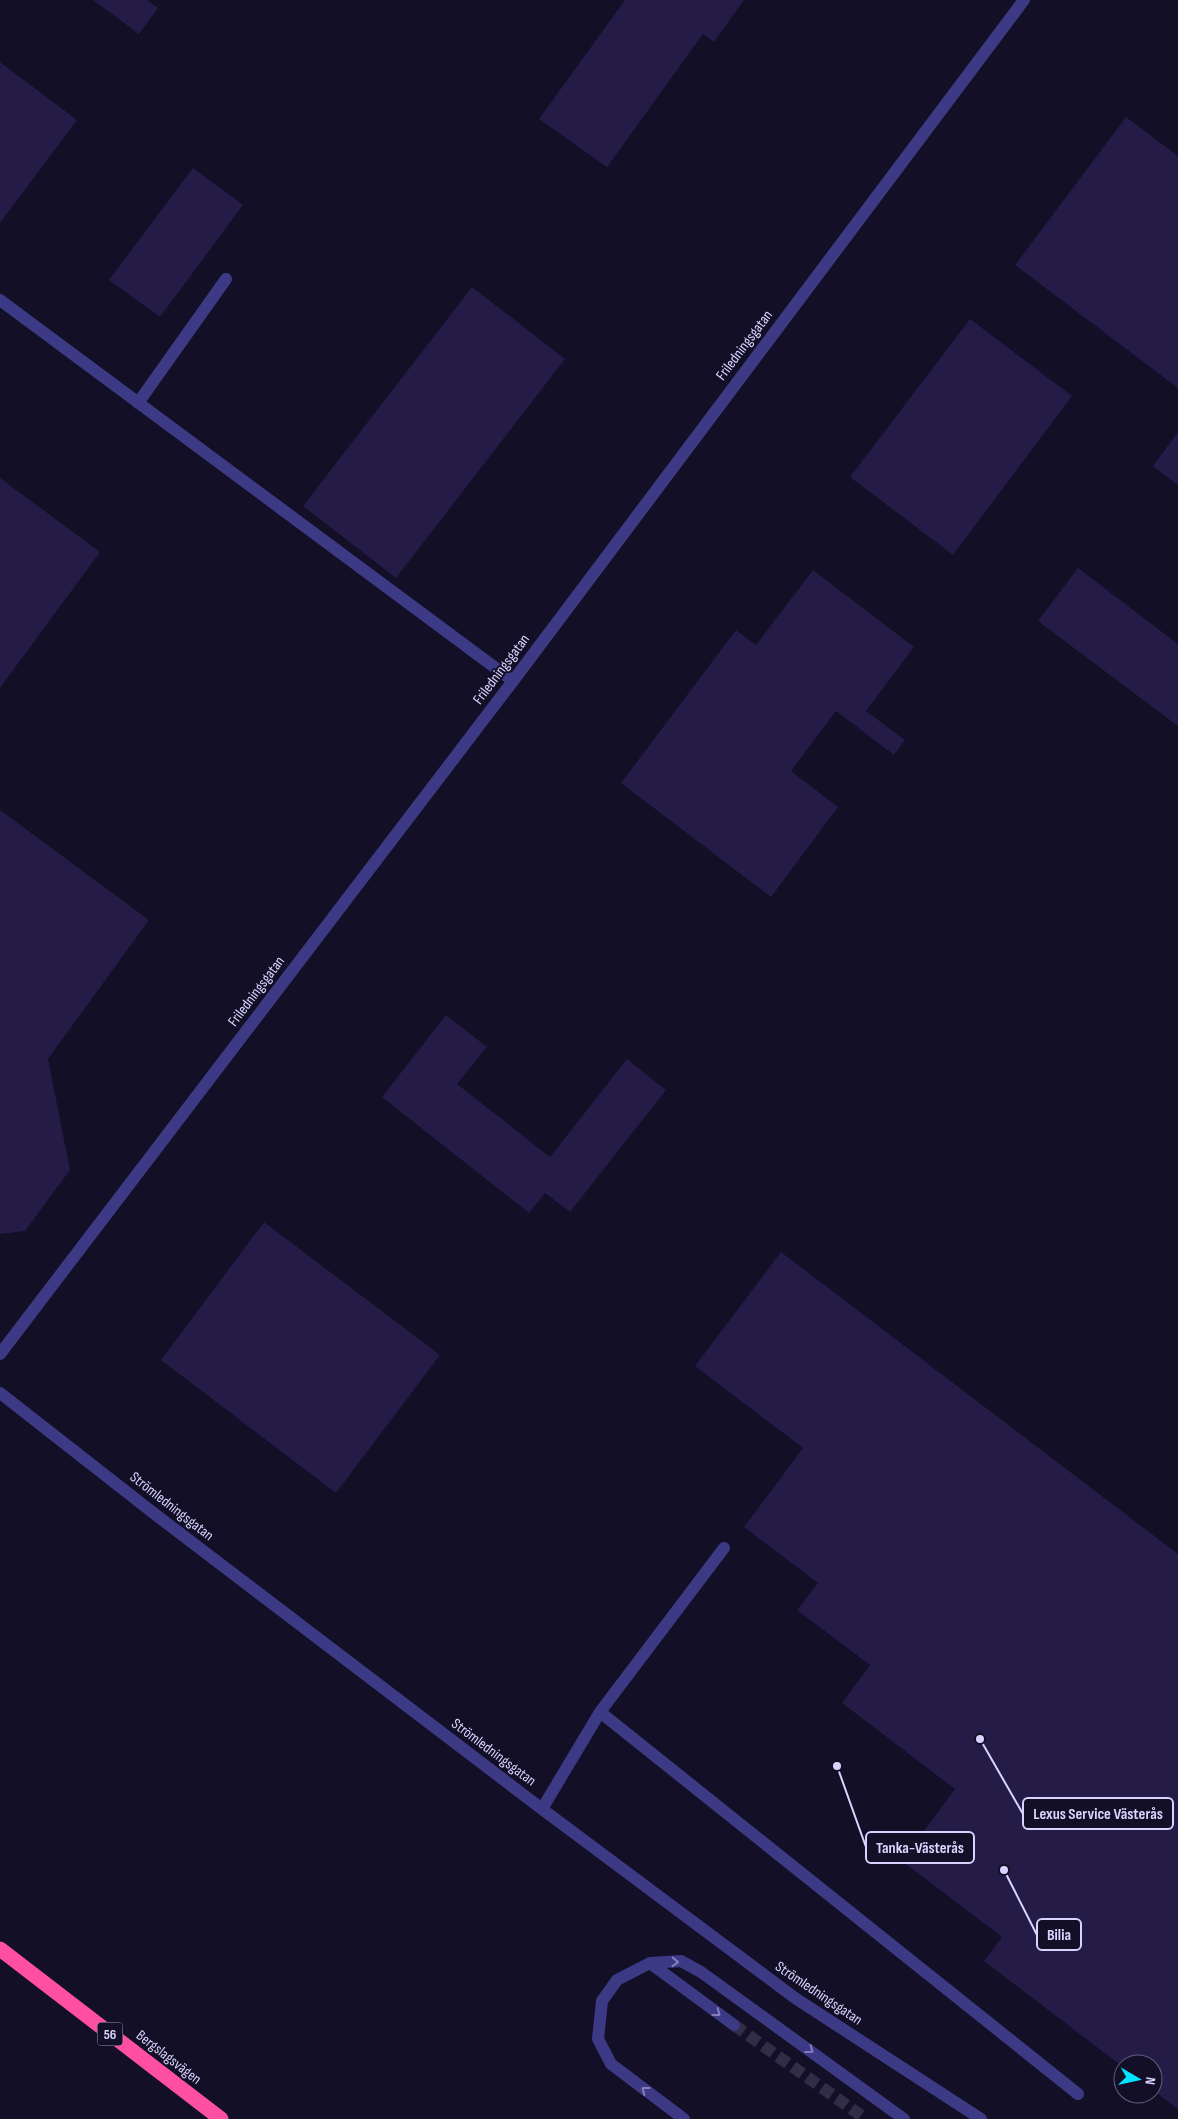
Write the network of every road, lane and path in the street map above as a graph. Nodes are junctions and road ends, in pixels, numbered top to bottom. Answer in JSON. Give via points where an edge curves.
{"nodes":[{"id":1,"x":1024,"y":0,"type":"edge"},
{"id":2,"x":226,"y":279,"type":"dead end"},
{"id":3,"x":0,"y":300,"type":"edge"},
{"id":4,"x":138,"y":403,"type":"junction"},
{"id":5,"x":513,"y":681,"type":"junction"},
{"id":6,"x":0,"y":1354,"type":"edge"},
{"id":7,"x":0,"y":1393,"type":"edge"},
{"id":8,"x":724,"y":1548,"type":"dead end"},
{"id":9,"x":600,"y":1712,"type":"junction"},
{"id":10,"x":542,"y":1809,"type":"junction"},
{"id":11,"x":0,"y":1949,"type":"edge"},
{"id":12,"x":650,"y":1963,"type":"junction"},
{"id":13,"x":734,"y":2025,"type":"tunnel mouth"},
{"id":14,"x":1078,"y":2094,"type":"dead end"},
{"id":15,"x":221,"y":2119,"type":"edge"},
{"id":16,"x":684,"y":2119,"type":"edge"},
{"id":17,"x":904,"y":2119,"type":"edge"},
{"id":18,"x":981,"y":2119,"type":"edge"}],
"edges":[{"from":1,"to":5,"type":"street","name":"Friledningsgatan"},
{"from":2,"to":4,"type":"street"},
{"from":3,"to":4,"type":"street"},
{"from":4,"to":5,"type":"street"},
{"from":5,"to":6,"type":"street","name":"Friledningsgatan"},
{"from":7,"to":10,"type":"street","name":"Strömledningsgatan"},
{"from":8,"to":9,"type":"street"},
{"from":9,"to":10,"type":"street"},
{"from":9,"to":14,"type":"street"},
{"from":10,"to":18,"type":"street","name":"Strömledningsgatan","via":[[795,1998]]},
{"from":11,"to":15,"type":"highway","name":"Bergslagsvägen","number":"56"},
{"from":12,"to":13,"type":"street","one_way":true},
{"from":16,"to":12,"type":"street","one_way":true,"via":[[611,2064],[598,2039],[602,2001],[616,1980]]},
{"from":12,"to":17,"type":"street","one_way":true,"via":[[680,1961],[701,1972]]}]}
